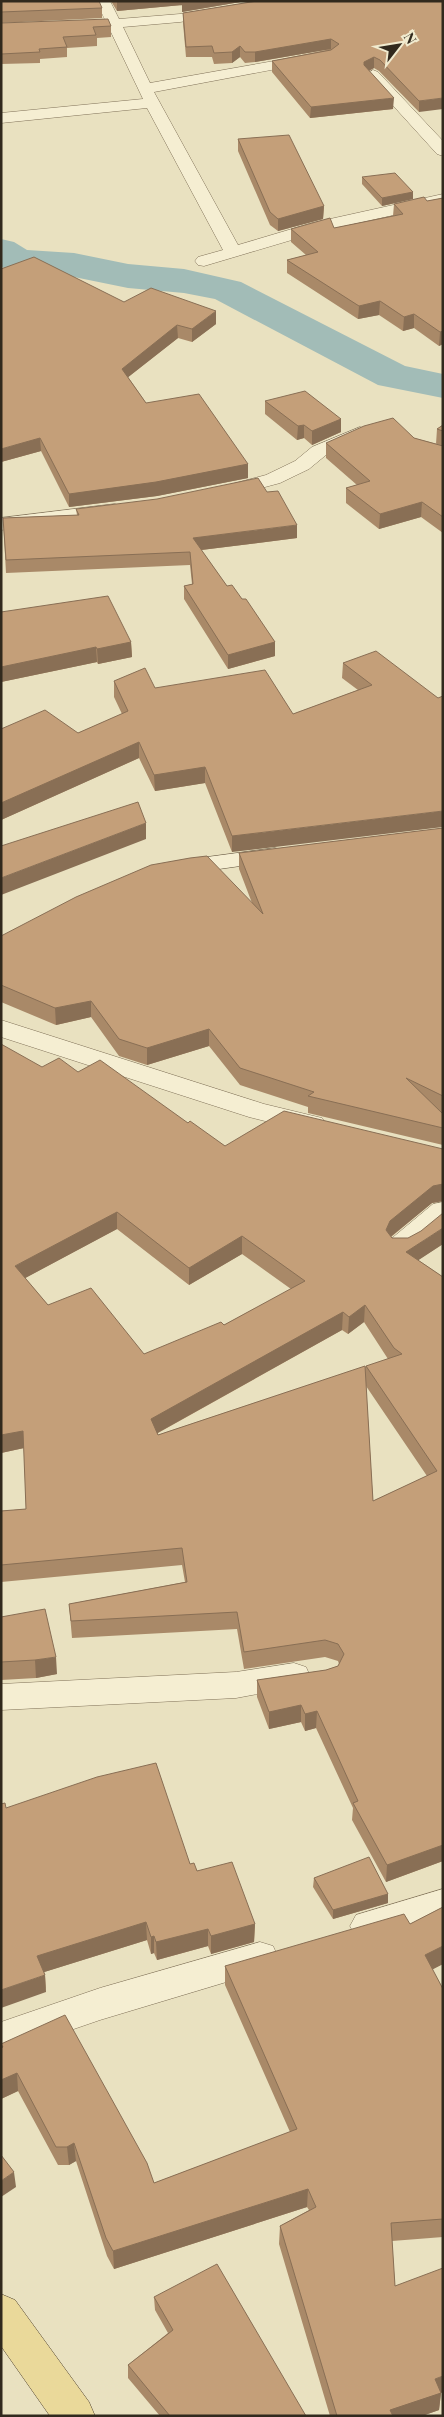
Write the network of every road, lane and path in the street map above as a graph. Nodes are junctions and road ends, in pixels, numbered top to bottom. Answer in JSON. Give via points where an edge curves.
{"nodes":[{"id":1,"x":103,"y":1,"type":"edge"},
{"id":2,"x":288,"y":1,"type":"edge"},
{"id":3,"x":112,"y":24,"type":"junction"},
{"id":4,"x":1,"y":28,"type":"edge"},
{"id":5,"x":321,"y":56,"type":"edge"},
{"id":6,"x":373,"y":75,"type":"edge"},
{"id":7,"x":148,"y":96,"type":"junction"},
{"id":8,"x":1,"y":118,"type":"edge"},
{"id":9,"x":443,"y":151,"type":"edge"},
{"id":10,"x":443,"y":199,"type":"edge"},
{"id":11,"x":233,"y":252,"type":"junction"},
{"id":12,"x":204,"y":261,"type":"dead end"},
{"id":13,"x":379,"y":428,"type":"edge"},
{"id":14,"x":203,"y":496,"type":"edge"},
{"id":15,"x":138,"y":507,"type":"edge"},
{"id":16,"x":1,"y":524,"type":"edge"},
{"id":17,"x":294,"y":852,"type":"edge"},
{"id":18,"x":154,"y":872,"type":"edge"},
{"id":19,"x":1,"y":1028,"type":"edge"},
{"id":20,"x":336,"y":1130,"type":"edge"},
{"id":21,"x":443,"y":1210,"type":"edge"},
{"id":22,"x":400,"y":1246,"type":"edge"},
{"id":23,"x":325,"y":1672,"type":"edge"},
{"id":24,"x":1,"y":1697,"type":"edge"},
{"id":25,"x":443,"y":1904,"type":"edge"},
{"id":26,"x":338,"y":1934,"type":"edge"},
{"id":27,"x":291,"y":1948,"type":"edge"},
{"id":28,"x":1,"y":2038,"type":"edge"},
{"id":29,"x":1,"y":2313,"type":"edge"},
{"id":30,"x":75,"y":2416,"type":"edge"}],
"edges":[{"from":1,"to":3,"type":"street"},
{"from":2,"to":3,"type":"street","via":[[189,17]]},
{"from":3,"to":4,"type":"street"},
{"from":3,"to":7,"type":"street"},
{"from":5,"to":7,"type":"street"},
{"from":6,"to":9,"type":"street"},
{"from":7,"to":8,"type":"street"},
{"from":7,"to":11,"type":"street"},
{"from":10,"to":11,"type":"street","via":[[318,227]]},
{"from":11,"to":12,"type":"street"},
{"from":13,"to":14,"type":"street","via":[[319,451],[302,465],[273,479]]},
{"from":15,"to":16,"type":"street"},
{"from":17,"to":18,"type":"street"},
{"from":19,"to":20,"type":"street","via":[[258,1111]]},
{"from":21,"to":22,"type":"street"},
{"from":23,"to":24,"type":"street","via":[[236,1685]]},
{"from":25,"to":26,"type":"street"},
{"from":27,"to":28,"type":"street","via":[[100,2004]]},
{"from":29,"to":30,"type":"main road"}]}
